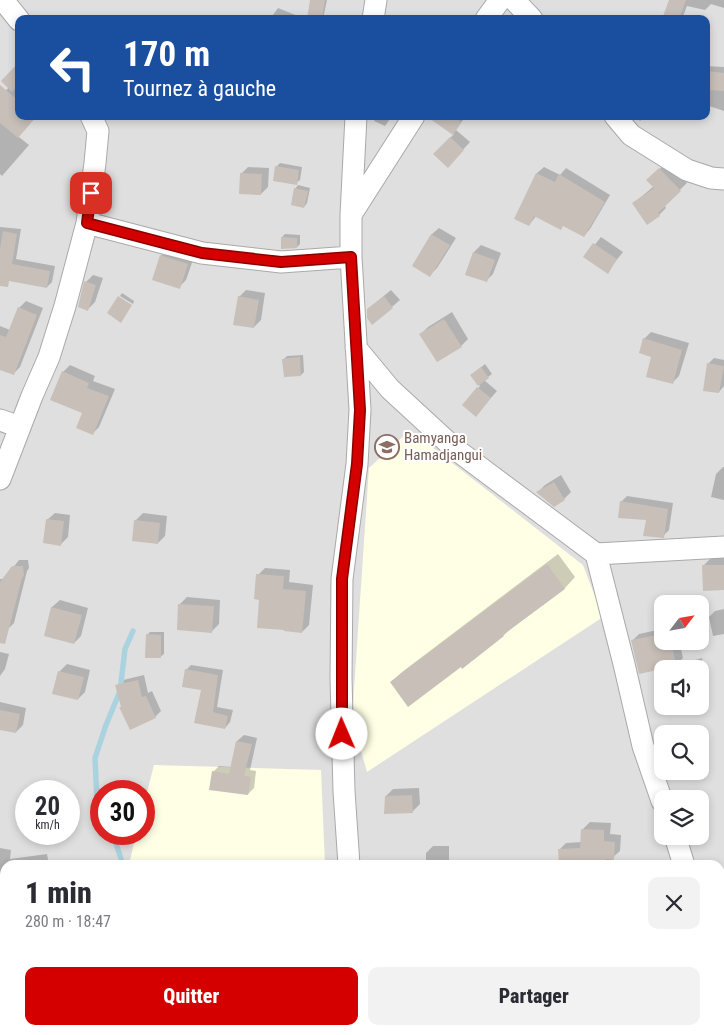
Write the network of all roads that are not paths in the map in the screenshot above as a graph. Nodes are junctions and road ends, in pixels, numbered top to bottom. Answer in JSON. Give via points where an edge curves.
{"nodes":[{"id":1,"x":3,"y":0,"type":"edge"},
{"id":2,"x":376,"y":0,"type":"edge"},
{"id":3,"x":500,"y":0,"type":"edge"},
{"id":4,"x":514,"y":0,"type":"edge"},
{"id":5,"x":15,"y":15,"type":"edge"},
{"id":6,"x":374,"y":15,"type":"edge"},
{"id":7,"x":489,"y":15,"type":"edge"},
{"id":8,"x":528,"y":15,"type":"edge"},
{"id":9,"x":93,"y":120,"type":"edge"},
{"id":10,"x":356,"y":120,"type":"edge"},
{"id":11,"x":411,"y":120,"type":"edge"},
{"id":12,"x":618,"y":120,"type":"edge"},
{"id":13,"x":724,"y":179,"type":"edge"},
{"id":14,"x":351,"y":215,"type":"junction"},
{"id":15,"x":87,"y":223,"type":"junction"},
{"id":16,"x":351,"y":257,"type":"junction"},
{"id":17,"x":356,"y":348,"type":"junction"},
{"id":18,"x":10,"y":423,"type":"edge"},
{"id":19,"x":0,"y":479,"type":"edge"},
{"id":20,"x":724,"y":547,"type":"edge"},
{"id":21,"x":596,"y":554,"type":"junction"},
{"id":22,"x":658,"y":790,"type":"edge"},
{"id":23,"x":678,"y":845,"type":"edge"},
{"id":24,"x":349,"y":860,"type":"edge"},
{"id":25,"x":682,"y":860,"type":"edge"}],
"edges":[{"from":1,"to":5,"type":"street"},
{"from":2,"to":6,"type":"street"},
{"from":3,"to":7,"type":"street"},
{"from":4,"to":8,"type":"street"},
{"from":9,"to":15,"type":"street","via":[[98,131]]},
{"from":10,"to":14,"type":"street"},
{"from":11,"to":14,"type":"street"},
{"from":12,"to":13,"type":"street","via":[[631,135],[687,170]]},
{"from":14,"to":16,"type":"street"},
{"from":15,"to":16,"type":"street","via":[[202,253],[281,262]]},
{"from":15,"to":18,"type":"street","via":[[49,357]]},
{"from":16,"to":17,"type":"street"},
{"from":17,"to":21,"type":"street","via":[[390,389],[454,448]]},
{"from":17,"to":24,"type":"street","via":[[360,410],[357,464],[342,579],[341,678]]},
{"from":18,"to":19,"type":"street"},
{"from":20,"to":21,"type":"street"},
{"from":21,"to":22,"type":"street","via":[[643,746]]},
{"from":23,"to":25,"type":"street"}]}
